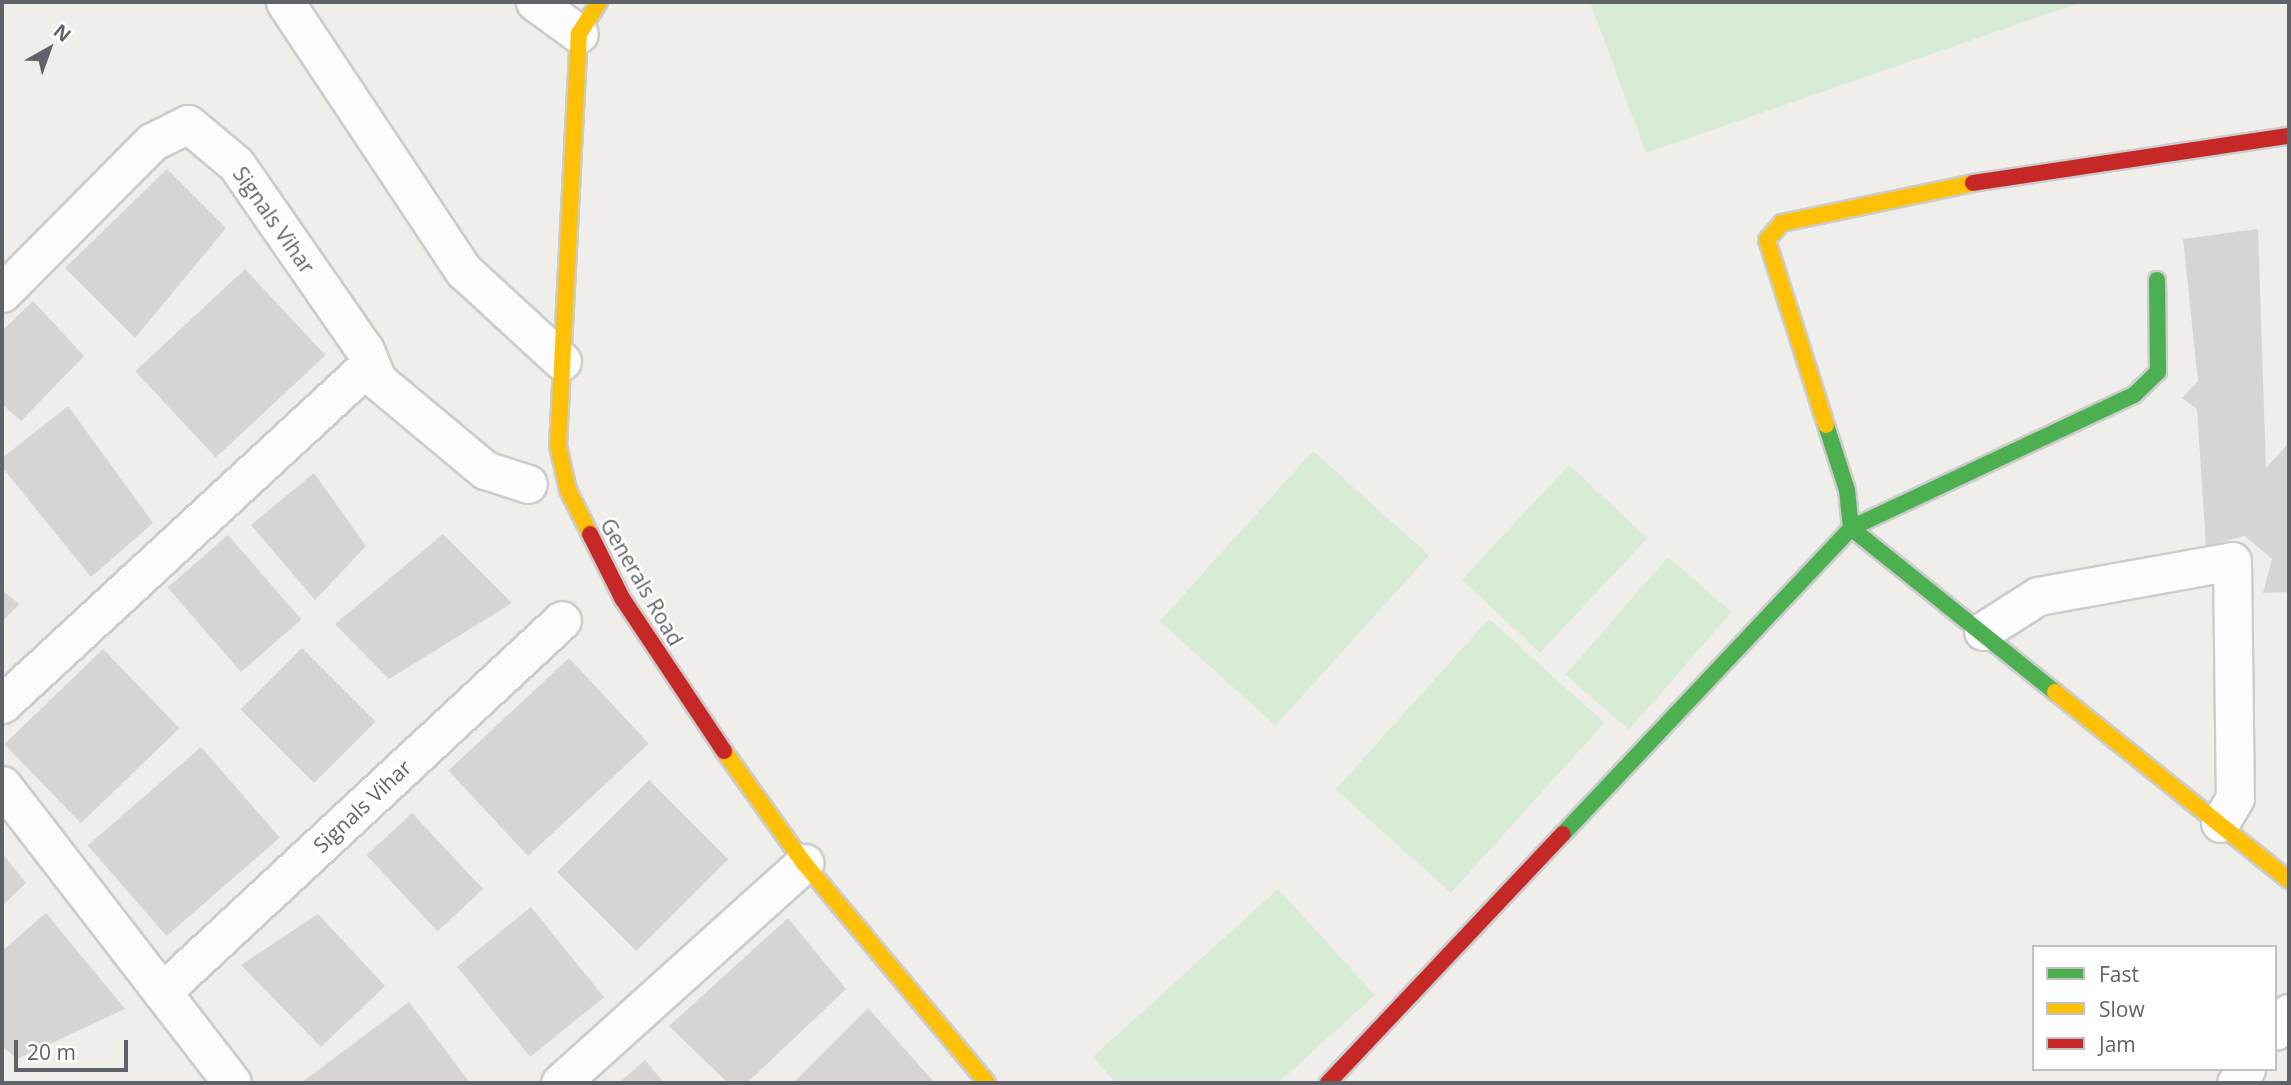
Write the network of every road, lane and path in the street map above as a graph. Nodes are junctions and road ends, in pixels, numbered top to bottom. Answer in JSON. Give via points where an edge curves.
{"nodes":[{"id":1,"x":285,"y":2,"type":"edge"},
{"id":2,"x":535,"y":2,"type":"edge"},
{"id":3,"x":600,"y":2,"type":"edge"},
{"id":4,"x":579,"y":34,"type":"junction"},
{"id":5,"x":2289,"y":136,"type":"edge"},
{"id":6,"x":2157,"y":280,"type":"dead end"},
{"id":7,"x":2,"y":293,"type":"edge"},
{"id":8,"x":562,"y":361,"type":"junction"},
{"id":9,"x":370,"y":364,"type":"junction"},
{"id":10,"x":528,"y":484,"type":"dead end"},
{"id":11,"x":1852,"y":528,"type":"junction"},
{"id":12,"x":562,"y":620,"type":"dead end"},
{"id":13,"x":1983,"y":631,"type":"junction"},
{"id":14,"x":2,"y":704,"type":"edge"},
{"id":15,"x":2,"y":785,"type":"edge"},
{"id":16,"x":2220,"y":823,"type":"junction"},
{"id":17,"x":804,"y":863,"type":"junction"},
{"id":18,"x":2289,"y":880,"type":"edge"},
{"id":19,"x":162,"y":992,"type":"junction"},
{"id":20,"x":2289,"y":1013,"type":"edge"},
{"id":21,"x":2277,"y":1028,"type":"edge"},
{"id":22,"x":232,"y":1083,"type":"edge"},
{"id":23,"x":560,"y":1083,"type":"edge"},
{"id":24,"x":987,"y":1083,"type":"edge"},
{"id":25,"x":1328,"y":1083,"type":"edge"}],
"edges":[{"from":1,"to":8,"type":"street","via":[[464,271]]},
{"from":2,"to":4,"type":"street"},
{"from":3,"to":4,"type":"street"},
{"from":4,"to":8,"type":"street","name":"Generals Road"},
{"from":5,"to":11,"type":"street","via":[[1993,179],[1782,223],[1767,240],[1847,490]]},
{"from":6,"to":11,"type":"street","via":[[2158,372],[2134,395]]},
{"from":7,"to":9,"type":"street","name":"Signals Vihar","via":[[152,142],[188,124],[236,164],[365,350]]},
{"from":8,"to":17,"type":"street","name":"Generals Road","via":[[558,446],[568,490],[597,551],[694,709]]},
{"from":9,"to":10,"type":"street","name":"Signals Vihar","via":[[377,380],[485,470]]},
{"from":9,"to":14,"type":"street"},
{"from":11,"to":13,"type":"street"},
{"from":11,"to":25,"type":"street"},
{"from":12,"to":19,"type":"street","name":"Signals Vihar"},
{"from":13,"to":16,"type":"street"},
{"from":13,"to":16,"type":"street","via":[[2038,596],[2232,561],[2235,798]]},
{"from":15,"to":19,"type":"street"},
{"from":16,"to":18,"type":"street"},
{"from":17,"to":23,"type":"street"},
{"from":17,"to":24,"type":"street","name":"Generals Road"},
{"from":19,"to":22,"type":"street"},
{"from":20,"to":21,"type":"street"}]}
